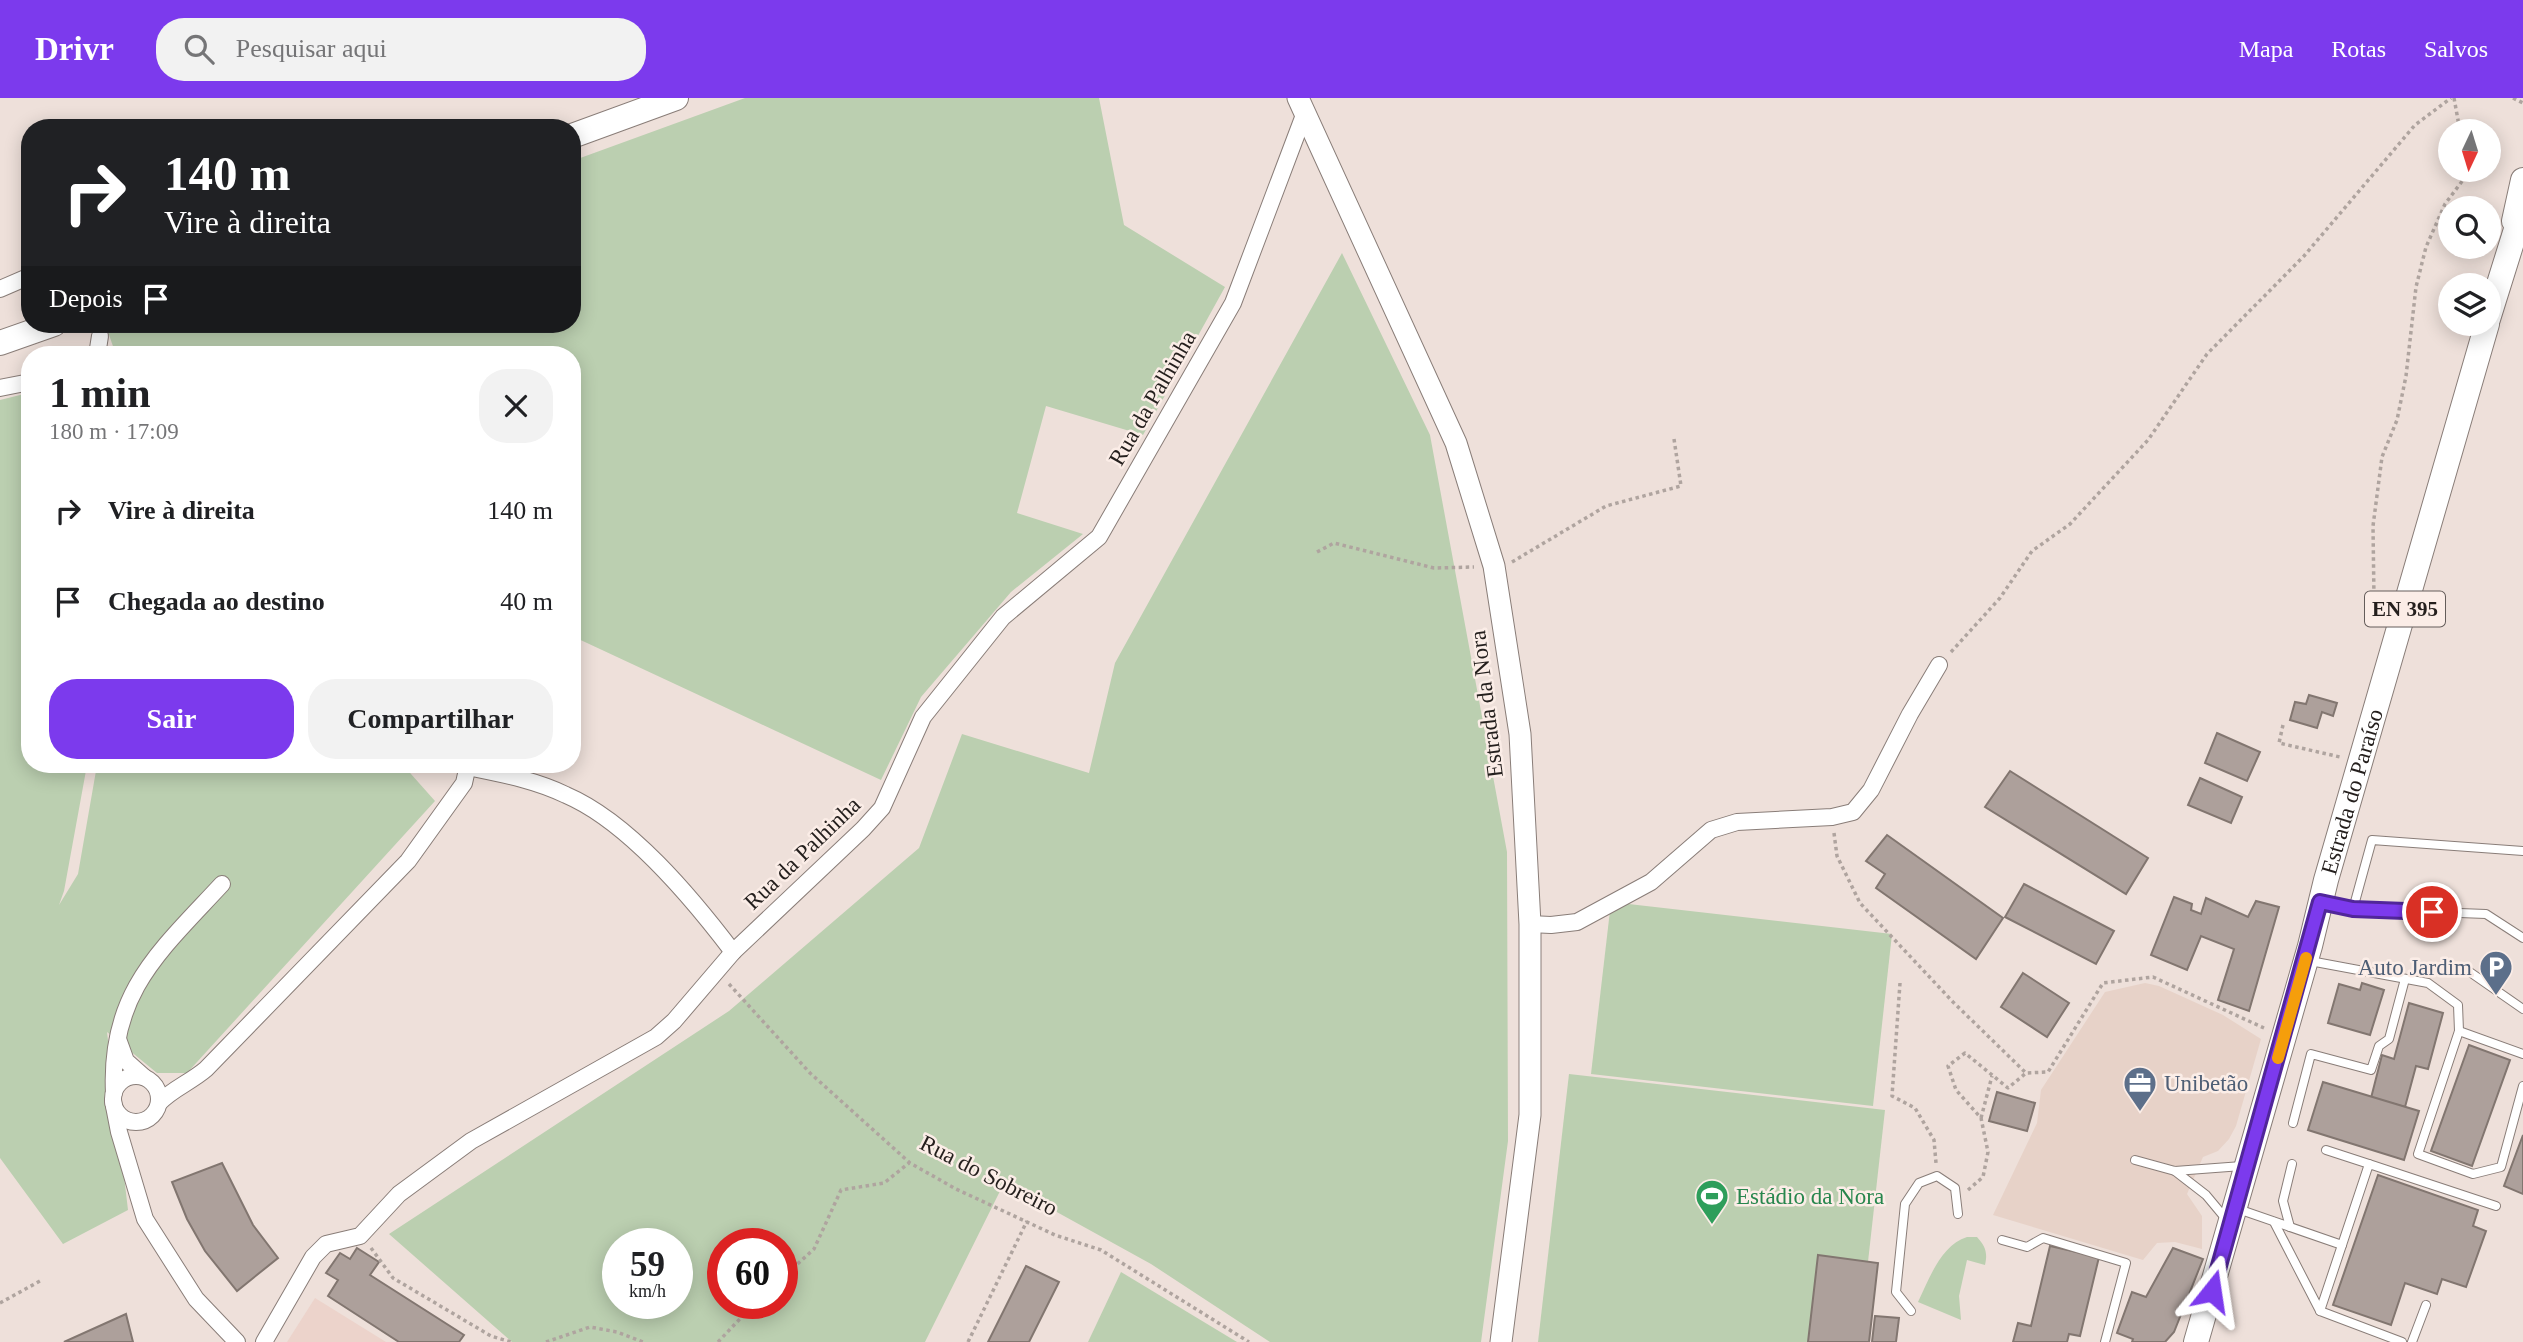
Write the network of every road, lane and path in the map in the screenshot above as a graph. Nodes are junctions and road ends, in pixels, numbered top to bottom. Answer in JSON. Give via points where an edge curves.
{"nodes":[{"id":1,"x":676,"y":98,"type":"edge"},
{"id":2,"x":2453,"y":98,"type":"edge"},
{"id":3,"x":2513,"y":98,"type":"edge"},
{"id":4,"x":2523,"y":103,"type":"edge"},
{"id":5,"x":1301,"y":106,"type":"edge"},
{"id":6,"x":2457,"y":119,"type":"edge"},
{"id":7,"x":581,"y":133,"type":"edge"},
{"id":8,"x":2523,"y":180,"type":"edge"},
{"id":9,"x":2462,"y":182,"type":"edge"},
{"id":10,"x":2523,"y":206,"type":"edge"},
{"id":11,"x":2508,"y":253,"type":"junction"},
{"id":12,"x":2501,"y":276,"type":"edge"},
{"id":13,"x":21,"y":280,"type":"edge"},
{"id":14,"x":0,"y":289,"type":"edge"},
{"id":15,"x":28,"y":333,"type":"edge"},
{"id":16,"x":100,"y":336,"type":"dead end"},
{"id":17,"x":2484,"y":336,"type":"edge"},
{"id":18,"x":0,"y":343,"type":"edge"},
{"id":19,"x":98,"y":346,"type":"edge"},
{"id":20,"x":21,"y":384,"type":"edge"},
{"id":21,"x":0,"y":388,"type":"edge"},
{"id":22,"x":1674,"y":439,"type":"dead end"},
{"id":23,"x":1317,"y":552,"type":"dead end"},
{"id":24,"x":1494,"y":566,"type":"junction"},
{"id":25,"x":2405,"y":610,"type":"junction"},
{"id":26,"x":1939,"y":665,"type":"joint"},
{"id":27,"x":2283,"y":725,"type":"dead end"},
{"id":28,"x":2361,"y":762,"type":"junction"},
{"id":29,"x":466,"y":773,"type":"edge"},
{"id":30,"x":502,"y":773,"type":"edge"},
{"id":31,"x":1832,"y":817,"type":"junction"},
{"id":32,"x":2523,"y":851,"type":"edge"},
{"id":33,"x":222,"y":884,"type":"dead end"},
{"id":34,"x":2320,"y":902,"type":"junction"},
{"id":35,"x":2353,"y":909,"type":"junction"},
{"id":36,"x":1530,"y":924,"type":"junction"},
{"id":37,"x":2523,"y":938,"type":"edge"},
{"id":38,"x":733,"y":951,"type":"junction"},
{"id":39,"x":2305,"y":961,"type":"junction"},
{"id":40,"x":2464,"y":968,"type":"dead end"},
{"id":41,"x":716,"y":970,"type":"junction"},
{"id":42,"x":2405,"y":979,"type":"junction"},
{"id":43,"x":1900,"y":983,"type":"dead end"},
{"id":44,"x":2523,"y":1009,"type":"edge"},
{"id":45,"x":2459,"y":1031,"type":"junction"},
{"id":46,"x":117,"y":1037,"type":"junction"},
{"id":47,"x":2284,"y":1037,"type":"junction"},
{"id":48,"x":2523,"y":1054,"type":"edge"},
{"id":49,"x":2026,"y":1073,"type":"junction"},
{"id":50,"x":1992,"y":1075,"type":"junction"},
{"id":51,"x":146,"y":1078,"type":"junction"},
{"id":52,"x":190,"y":1083,"type":"junction"},
{"id":53,"x":2523,"y":1086,"type":"edge"},
{"id":54,"x":114,"y":1097,"type":"junction"},
{"id":55,"x":159,"y":1103,"type":"junction"},
{"id":56,"x":1981,"y":1118,"type":"junction"},
{"id":57,"x":144,"y":1121,"type":"junction"},
{"id":58,"x":2293,"y":1123,"type":"dead end"},
{"id":59,"x":2326,"y":1150,"type":"dead end"},
{"id":60,"x":127,"y":1158,"type":"junction"},
{"id":61,"x":2135,"y":1160,"type":"dead end"},
{"id":62,"x":910,"y":1163,"type":"junction"},
{"id":63,"x":2292,"y":1164,"type":"dead end"},
{"id":64,"x":2369,"y":1164,"type":"junction"},
{"id":65,"x":2247,"y":1165,"type":"junction"},
{"id":66,"x":2175,"y":1171,"type":"junction"},
{"id":67,"x":1937,"y":1176,"type":"junction"},
{"id":68,"x":2496,"y":1206,"type":"dead end"},
{"id":69,"x":1958,"y":1214,"type":"joint"},
{"id":70,"x":2233,"y":1216,"type":"junction"},
{"id":71,"x":1027,"y":1222,"type":"junction"},
{"id":72,"x":2274,"y":1222,"type":"junction"},
{"id":73,"x":2290,"y":1227,"type":"junction"},
{"id":74,"x":360,"y":1236,"type":"junction"},
{"id":75,"x":2002,"y":1240,"type":"dead end"},
{"id":76,"x":2342,"y":1245,"type":"junction"},
{"id":77,"x":798,"y":1264,"type":"edge"},
{"id":78,"x":40,"y":1281,"type":"dead end"},
{"id":79,"x":0,"y":1303,"type":"edge"},
{"id":80,"x":2426,"y":1305,"type":"dead end"},
{"id":81,"x":1911,"y":1311,"type":"dead end"},
{"id":82,"x":2320,"y":1311,"type":"junction"},
{"id":83,"x":740,"y":1319,"type":"edge"},
{"id":84,"x":237,"y":1342,"type":"edge"},
{"id":85,"x":264,"y":1342,"type":"edge"},
{"id":86,"x":511,"y":1342,"type":"edge"},
{"id":87,"x":546,"y":1342,"type":"edge"},
{"id":88,"x":643,"y":1342,"type":"edge"},
{"id":89,"x":718,"y":1342,"type":"edge"},
{"id":90,"x":968,"y":1342,"type":"edge"},
{"id":91,"x":1248,"y":1342,"type":"edge"},
{"id":92,"x":1501,"y":1342,"type":"edge"},
{"id":93,"x":2105,"y":1342,"type":"edge"},
{"id":94,"x":2196,"y":1342,"type":"edge"},
{"id":95,"x":2402,"y":1342,"type":"edge"},
{"id":96,"x":2412,"y":1342,"type":"edge"}],
"edges":[{"from":1,"to":7,"type":"main road"},
{"from":2,"to":6,"type":"path"},
{"from":2,"to":26,"type":"path","via":[[2415,125],[2304,256],[2207,354],[2148,440],[2070,524],[2032,551],[2000,598]]},
{"from":3,"to":4,"type":"path"},
{"from":5,"to":24,"type":"street","name":"Estrada da Nora","via":[[1456,443]]},
{"from":5,"to":38,"type":"street","name":"Rua da Palhinha","via":[[1233,303],[1099,537],[1003,617],[923,717],[881,808]]},
{"from":8,"to":11,"type":"main road"},
{"from":9,"to":25,"type":"path","via":[[2445,204],[2426,247],[2397,420],[2382,457],[2373,526],[2374,599]]},
{"from":10,"to":11,"type":"main road"},
{"from":11,"to":12,"type":"main road"},
{"from":13,"to":14,"type":"street"},
{"from":15,"to":18,"type":"main road"},
{"from":16,"to":19,"type":"street"},
{"from":17,"to":25,"type":"main road","name":"Estrada do Paraíso","number":"EN 395"},
{"from":20,"to":21,"type":"street"},
{"from":22,"to":24,"type":"path","via":[[1681,486],[1606,506],[1509,564]]},
{"from":23,"to":24,"type":"path","via":[[1334,543],[1434,568]]},
{"from":24,"to":36,"type":"street","name":"Estrada da Nora","via":[[1520,734]]},
{"from":25,"to":28,"type":"main road","name":"Estrada do Paraíso","number":"EN 395"},
{"from":26,"to":31,"type":"street","via":[[1871,790],[1853,812]]},
{"from":27,"to":28,"type":"path","via":[[2279,743]]},
{"from":28,"to":34,"type":"main road","name":"Estrada do Paraíso","number":"EN 395"},
{"from":29,"to":52,"type":"street","via":[[464,783],[408,861]]},
{"from":30,"to":38,"type":"street","via":[[568,795],[615,824],[694,901]]},
{"from":31,"to":36,"type":"street","via":[[1737,822],[1711,830],[1651,882],[1577,922]]},
{"from":31,"to":49,"type":"path","via":[[1837,856],[1860,903]]},
{"from":32,"to":35,"type":"lane","via":[[2372,840]]},
{"from":33,"to":46,"type":"street","via":[[150,962],[123,1014]]},
{"from":34,"to":35,"type":"lane"},
{"from":34,"to":39,"type":"main road","name":"Estrada do Paraíso","number":"EN 395"},
{"from":35,"to":37,"type":"lane","via":[[2486,914]]},
{"from":36,"to":92,"type":"street","name":"Estrada da Nora","via":[[1530,1115]]},
{"from":38,"to":41,"type":"street","name":"Rua da Palhinha"},
{"from":39,"to":42,"type":"lane"},
{"from":39,"to":47,"type":"main road","name":"Estrada do Paraíso","number":"EN 395"},
{"from":40,"to":44,"type":"lane"},
{"from":41,"to":62,"type":"path","name":"Rua do Sobreiro","via":[[810,1073]]},
{"from":41,"to":74,"type":"street","name":"Rua da Palhinha","via":[[656,1037],[471,1141],[399,1194]]},
{"from":42,"to":45,"type":"lane","via":[[2428,983],[2458,1005]]},
{"from":42,"to":58,"type":"lane","via":[[2389,1039],[2379,1046],[2371,1070],[2311,1054]]},
{"from":43,"to":67,"type":"path","via":[[1892,1096],[1915,1108],[1934,1140]]},
{"from":45,"to":48,"type":"lane"},
{"from":45,"to":53,"type":"lane","via":[[2418,1154],[2473,1174],[2501,1167]]},
{"from":46,"to":51,"type":"street","via":[[126,1061]]},
{"from":46,"to":54,"type":"street"},
{"from":47,"to":49,"type":"path","via":[[2153,977],[2103,983],[2048,1072]]},
{"from":47,"to":65,"type":"main road","name":"Estrada do Paraíso","number":"EN 395"},
{"from":49,"to":50,"type":"path","via":[[2008,1088]]},
{"from":50,"to":56,"type":"path"},
{"from":50,"to":56,"type":"path","via":[[1965,1053],[1948,1066],[1956,1090]]},
{"from":51,"to":52,"type":"street","via":[[172,1085]]},
{"from":51,"to":54,"type":"street","via":[[131,1076],[121,1082]]},
{"from":51,"to":55,"type":"street","via":[[158,1090]]},
{"from":52,"to":55,"type":"street"},
{"from":54,"to":57,"type":"street","via":[[118,1113],[127,1120]]},
{"from":54,"to":60,"type":"street"},
{"from":55,"to":57,"type":"street"},
{"from":56,"to":69,"type":"path","via":[[1988,1152],[1983,1177],[1967,1190]]},
{"from":57,"to":60,"type":"street","via":[[129,1141]]},
{"from":59,"to":64,"type":"lane"},
{"from":60,"to":84,"type":"street","via":[[145,1219],[196,1299]]},
{"from":61,"to":66,"type":"lane"},
{"from":62,"to":71,"type":"path","name":"Rua do Sobreiro"},
{"from":62,"to":77,"type":"path","via":[[884,1183],[841,1190],[814,1249]]},
{"from":63,"to":73,"type":"lane","via":[[2283,1201]]},
{"from":64,"to":68,"type":"lane"},
{"from":64,"to":76,"type":"lane"},
{"from":65,"to":66,"type":"lane"},
{"from":65,"to":70,"type":"main road","name":"Estrada do Paraíso","number":"EN 395"},
{"from":66,"to":70,"type":"lane"},
{"from":67,"to":69,"type":"lane","via":[[1955,1188]]},
{"from":67,"to":81,"type":"lane","via":[[1919,1183],[1905,1204],[1896,1292]]},
{"from":70,"to":72,"type":"lane"},
{"from":70,"to":94,"type":"main road","name":"Estrada do Paraíso","number":"EN 395"},
{"from":71,"to":90,"type":"path"},
{"from":71,"to":91,"type":"path","name":"Rua do Sobreiro","via":[[1101,1250]]},
{"from":72,"to":73,"type":"lane"},
{"from":72,"to":82,"type":"lane"},
{"from":73,"to":76,"type":"lane"},
{"from":74,"to":85,"type":"street","via":[[326,1244],[313,1257]]},
{"from":74,"to":86,"type":"path","via":[[393,1278],[491,1336]]},
{"from":75,"to":93,"type":"lane","via":[[2027,1247],[2043,1238],[2126,1263]]},
{"from":76,"to":82,"type":"lane"},
{"from":78,"to":79,"type":"path"},
{"from":80,"to":96,"type":"lane"},
{"from":82,"to":95,"type":"lane"},
{"from":83,"to":89,"type":"path"},
{"from":87,"to":88,"type":"path","via":[[590,1327]]}]}
